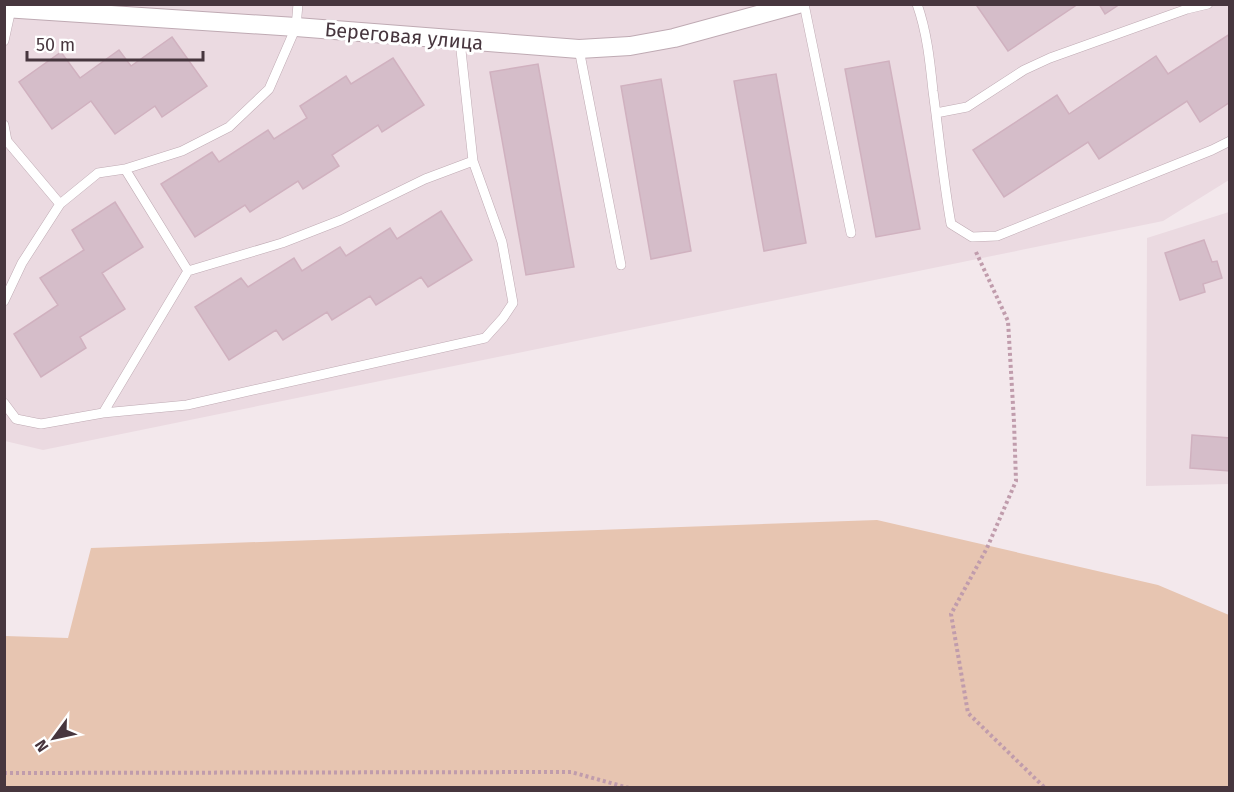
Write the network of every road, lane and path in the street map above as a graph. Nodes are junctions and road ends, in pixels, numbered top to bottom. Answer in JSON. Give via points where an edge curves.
{"nodes":[{"id":1,"x":298,"y":4,"type":"edge"},
{"id":2,"x":798,"y":4,"type":"edge"},
{"id":3,"x":804,"y":4,"type":"edge"},
{"id":4,"x":917,"y":4,"type":"edge"},
{"id":5,"x":1208,"y":4,"type":"edge"},
{"id":6,"x":8,"y":8,"type":"edge"},
{"id":7,"x":296,"y":27,"type":"junction"},
{"id":8,"x":4,"y":41,"type":"edge"},
{"id":9,"x":460,"y":41,"type":"junction"},
{"id":10,"x":579,"y":49,"type":"junction"},
{"id":11,"x":936,"y":112,"type":"junction"},
{"id":12,"x":4,"y":125,"type":"edge"},
{"id":13,"x":6,"y":141,"type":"edge"},
{"id":14,"x":1230,"y":141,"type":"edge"},
{"id":15,"x":473,"y":161,"type":"junction"},
{"id":16,"x":125,"y":169,"type":"junction"},
{"id":17,"x":60,"y":204,"type":"junction"},
{"id":18,"x":850,"y":233,"type":"dead end"},
{"id":19,"x":972,"y":237,"type":"junction"},
{"id":20,"x":621,"y":265,"type":"dead end"},
{"id":21,"x":188,"y":271,"type":"junction"},
{"id":22,"x":4,"y":301,"type":"edge"},
{"id":23,"x":4,"y":403,"type":"edge"},
{"id":24,"x":103,"y":413,"type":"junction"},
{"id":25,"x":4,"y":773,"type":"edge"},
{"id":26,"x":629,"y":788,"type":"edge"},
{"id":27,"x":1045,"y":788,"type":"edge"}],
"edges":[{"from":1,"to":7,"type":"lane"},
{"from":2,"to":10,"type":"street","name":"Береговая улица","via":[[674,38]]},
{"from":3,"to":18,"type":"lane"},
{"from":4,"to":11,"type":"lane"},
{"from":5,"to":11,"type":"lane","via":[[1050,58],[968,106]]},
{"from":6,"to":7,"type":"street","name":"Береговая улица"},
{"from":6,"to":8,"type":"lane"},
{"from":7,"to":9,"type":"street","name":"Береговая улица"},
{"from":7,"to":16,"type":"lane","via":[[269,90],[229,127],[182,150]]},
{"from":9,"to":10,"type":"street","name":"Береговая улица"},
{"from":9,"to":15,"type":"lane"},
{"from":10,"to":20,"type":"lane"},
{"from":11,"to":19,"type":"lane","via":[[951,224]]},
{"from":12,"to":13,"type":"lane"},
{"from":13,"to":17,"type":"lane"},
{"from":14,"to":19,"type":"lane","via":[[997,236]]},
{"from":15,"to":21,"type":"lane","via":[[282,243]]},
{"from":15,"to":24,"type":"lane","via":[[502,242],[513,303],[485,338],[187,405]]},
{"from":16,"to":17,"type":"lane","via":[[98,173]]},
{"from":16,"to":21,"type":"lane"},
{"from":17,"to":22,"type":"lane","via":[[22,263]]},
{"from":19,"to":27,"type":"path","via":[[978,259],[1008,321],[1016,481],[987,548],[951,614],[968,713]]},
{"from":21,"to":24,"type":"lane"},
{"from":23,"to":24,"type":"lane","via":[[16,419],[41,424]]},
{"from":25,"to":26,"type":"path","via":[[571,772]]}]}
